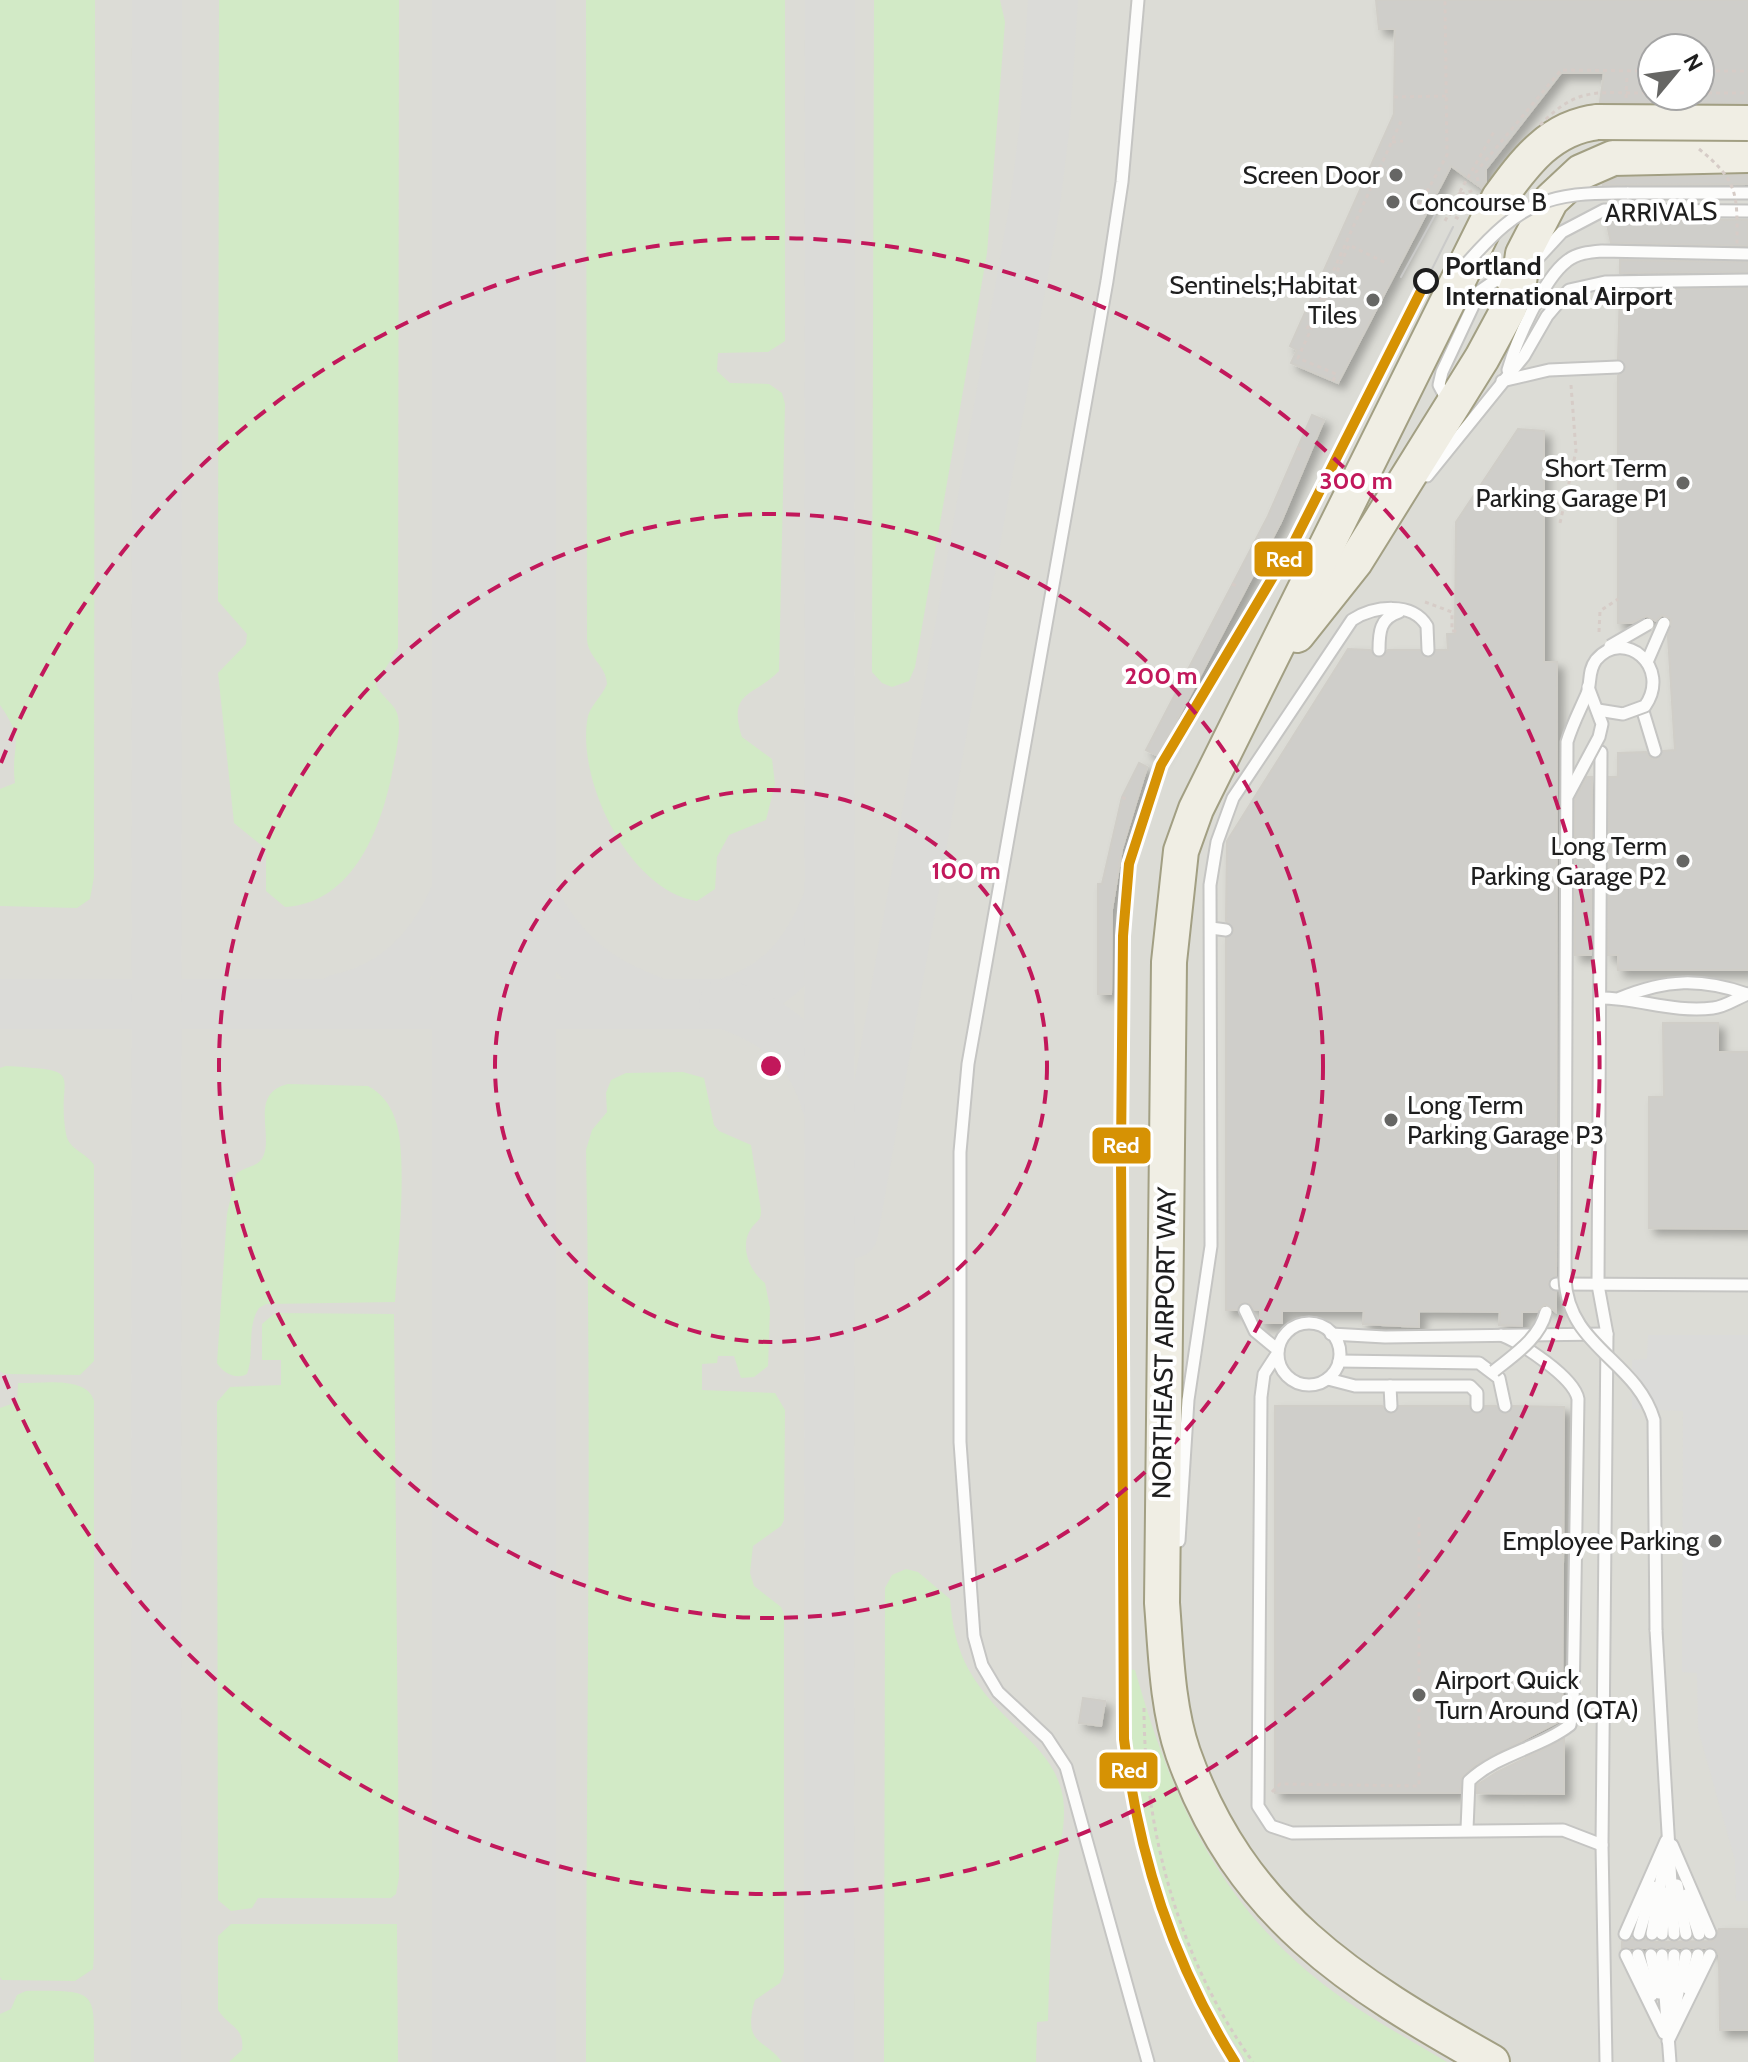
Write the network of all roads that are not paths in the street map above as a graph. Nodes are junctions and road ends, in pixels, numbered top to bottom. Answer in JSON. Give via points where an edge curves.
{"nodes":[{"id":1,"x":1138,"y":0,"type":"edge"},
{"id":2,"x":1748,"y":123,"type":"edge"},
{"id":3,"x":1748,"y":155,"type":"edge"},
{"id":4,"x":1748,"y":193,"type":"edge"},
{"id":5,"x":1748,"y":211,"type":"edge"},
{"id":6,"x":1748,"y":254,"type":"edge"},
{"id":7,"x":1468,"y":262,"type":"junction"},
{"id":8,"x":1748,"y":280,"type":"edge"},
{"id":9,"x":1518,"y":285,"type":"junction"},
{"id":10,"x":1618,"y":367,"type":"dead end"},
{"id":11,"x":1505,"y":376,"type":"junction"},
{"id":12,"x":1423,"y":481,"type":"dead end"},
{"id":13,"x":1414,"y":492,"type":"dead end"},
{"id":14,"x":1355,"y":562,"type":"junction"},
{"id":15,"x":1664,"y":623,"type":"dead end"},
{"id":16,"x":1648,"y":624,"type":"dead end"},
{"id":17,"x":1379,"y":650,"type":"dead end"},
{"id":18,"x":1647,"y":662,"type":"junction"},
{"id":19,"x":1266,"y":673,"type":"junction"},
{"id":20,"x":1642,"y":708,"type":"junction"},
{"id":21,"x":1598,"y":710,"type":"junction"},
{"id":22,"x":1655,"y":751,"type":"dead end"},
{"id":23,"x":1601,"y":752,"type":"dead end"},
{"id":24,"x":1567,"y":795,"type":"junction"},
{"id":25,"x":1211,"y":928,"type":"junction"},
{"id":26,"x":1226,"y":930,"type":"dead end"},
{"id":27,"x":1748,"y":994,"type":"edge"},
{"id":28,"x":1600,"y":998,"type":"junction"},
{"id":29,"x":1620,"y":998,"type":"junction"},
{"id":30,"x":1556,"y":1284,"type":"dead end"},
{"id":31,"x":1598,"y":1285,"type":"junction"},
{"id":32,"x":1748,"y":1285,"type":"edge"},
{"id":33,"x":1245,"y":1310,"type":"dead end"},
{"id":34,"x":1546,"y":1312,"type":"dead end"},
{"id":35,"x":1331,"y":1334,"type":"junction"},
{"id":36,"x":1607,"y":1334,"type":"junction"},
{"id":37,"x":1501,"y":1335,"type":"junction"},
{"id":38,"x":1278,"y":1352,"type":"junction"},
{"id":39,"x":1339,"y":1361,"type":"junction"},
{"id":40,"x":1494,"y":1371,"type":"junction"},
{"id":41,"x":1328,"y":1379,"type":"junction"},
{"id":42,"x":1390,"y":1386,"type":"junction"},
{"id":43,"x":1391,"y":1406,"type":"dead end"},
{"id":44,"x":1477,"y":1406,"type":"dead end"},
{"id":45,"x":1505,"y":1406,"type":"dead end"},
{"id":46,"x":1179,"y":1562,"type":"dead end"},
{"id":47,"x":1177,"y":1607,"type":"dead end"},
{"id":48,"x":1170,"y":1699,"type":"junction"},
{"id":49,"x":1467,"y":1829,"type":"junction"},
{"id":50,"x":1668,"y":1837,"type":"junction"},
{"id":51,"x":1602,"y":1845,"type":"junction"},
{"id":52,"x":1625,"y":1934,"type":"dead end"},
{"id":53,"x":1639,"y":1934,"type":"dead end"},
{"id":54,"x":1680,"y":1934,"type":"junction"},
{"id":55,"x":1632,"y":1955,"type":"dead end"},
{"id":56,"x":1680,"y":1955,"type":"junction"},
{"id":57,"x":1668,"y":2041,"type":"junction"},
{"id":58,"x":1148,"y":2062,"type":"edge"},
{"id":59,"x":1492,"y":2062,"type":"edge"},
{"id":60,"x":1606,"y":2062,"type":"edge"},
{"id":61,"x":1670,"y":2062,"type":"edge"}],
"edges":[{"from":1,"to":58,"type":"lane","via":[[1122,182],[1107,281],[962,1097],[960,1442],[978,1653],[998,1692],[1047,1738],[1066,1767]]},
{"from":2,"to":7,"type":"main road","name":"NORTHEAST AIRPORT WAY","bridge":true,"via":[[1598,122],[1557,134],[1525,162],[1499,198]]},
{"from":3,"to":9,"type":"main road","name":"ARRIVALS","via":[[1623,156],[1581,172],[1539,217],[1523,254]]},
{"from":4,"to":7,"type":"lane","bridge":true,"via":[[1555,197],[1503,223]]},
{"from":5,"to":9,"type":"lane","name":"ARRIVALS","via":[[1593,213],[1549,243]]},
{"from":6,"to":11,"type":"lane","via":[[1602,251],[1567,260],[1514,348]]},
{"from":7,"to":19,"type":"main road","name":"NORTHEAST AIRPORT WAY"},
{"from":8,"to":11,"type":"lane","via":[[1575,287],[1559,298],[1524,356]]},
{"from":9,"to":14,"type":"main road","via":[[1482,358]]},
{"from":10,"to":11,"type":"lane"},
{"from":11,"to":12,"type":"lane"},
{"from":13,"to":14,"type":"lane"},
{"from":14,"to":19,"type":"main road"},
{"from":15,"to":18,"type":"lane","bridge":true},
{"from":16,"to":20,"type":"lane","bridge":true,"via":[[1598,654],[1591,662],[1588,684],[1597,709],[1625,714]]},
{"from":17,"to":25,"type":"lane","via":[[1384,621],[1403,611],[1421,620],[1428,634],[1428,650],[1427,626],[1414,613],[1404,609],[1378,609],[1352,620],[1233,798],[1217,842]]},
{"from":18,"to":20,"type":"lane","bridge":true,"via":[[1654,684]]},
{"from":18,"to":21,"type":"lane","bridge":true,"via":[[1623,648],[1601,655],[1588,683]]},
{"from":19,"to":48,"type":"main road","name":"NORTHEAST AIRPORT WAY","via":[[1196,809],[1181,851],[1174,900],[1162,1437],[1162,1603]]},
{"from":20,"to":22,"type":"lane"},
{"from":21,"to":24,"type":"lane","bridge":true,"via":[[1599,737]]},
{"from":21,"to":24,"type":"lane","bridge":true,"via":[[1623,714],[1645,706],[1655,686],[1653,669],[1633,650],[1602,654],[1589,672],[1588,692],[1567,742]]},
{"from":23,"to":28,"type":"lane"},
{"from":24,"to":50,"type":"lane","bridge":true,"via":[[1566,1301],[1589,1339],[1649,1401],[1654,1420],[1656,1630]]},
{"from":25,"to":26,"type":"lane"},
{"from":25,"to":46,"type":"lane","via":[[1211,1246],[1188,1400]]},
{"from":27,"to":29,"type":"lane","via":[[1715,1008],[1656,1007]]},
{"from":27,"to":29,"type":"lane","via":[[1716,983],[1656,983]]},
{"from":28,"to":29,"type":"lane"},
{"from":28,"to":31,"type":"lane"},
{"from":30,"to":31,"type":"lane"},
{"from":31,"to":32,"type":"lane"},
{"from":31,"to":36,"type":"lane"},
{"from":33,"to":38,"type":"lane","via":[[1255,1331]]},
{"from":34,"to":40,"type":"lane","bridge":true,"via":[[1533,1338]]},
{"from":35,"to":37,"type":"lane"},
{"from":35,"to":38,"type":"lane","via":[[1314,1324],[1295,1327],[1286,1333]]},
{"from":35,"to":39,"type":"lane"},
{"from":36,"to":37,"type":"lane"},
{"from":36,"to":51,"type":"lane"},
{"from":37,"to":49,"type":"lane","via":[[1576,1389],[1570,1725],[1483,1768],[1469,1781]]},
{"from":38,"to":41,"type":"lane","via":[[1283,1373],[1300,1384]]},
{"from":38,"to":49,"type":"lane","via":[[1264,1374],[1261,1397],[1258,1806],[1271,1826],[1292,1833]]},
{"from":39,"to":40,"type":"lane","via":[[1479,1363]]},
{"from":39,"to":41,"type":"lane"},
{"from":40,"to":45,"type":"lane"},
{"from":41,"to":42,"type":"lane"},
{"from":42,"to":43,"type":"lane"},
{"from":42,"to":44,"type":"lane","via":[[1470,1386],[1477,1393]]},
{"from":47,"to":48,"type":"lane"},
{"from":48,"to":59,"type":"main road","name":"NORTHEAST AIRPORT WAY","via":[[1194,1777],[1257,1890],[1341,1970]]},
{"from":49,"to":51,"type":"lane","via":[[1563,1830]]},
{"from":50,"to":52,"type":"lane"},
{"from":50,"to":53,"type":"lane"},
{"from":50,"to":54,"type":"lane"},
{"from":50,"to":54,"type":"lane"},
{"from":50,"to":54,"type":"lane"},
{"from":51,"to":60,"type":"lane"},
{"from":55,"to":57,"type":"lane"},
{"from":56,"to":57,"type":"lane"},
{"from":56,"to":57,"type":"lane"},
{"from":56,"to":57,"type":"lane"},
{"from":57,"to":61,"type":"lane"}]}
